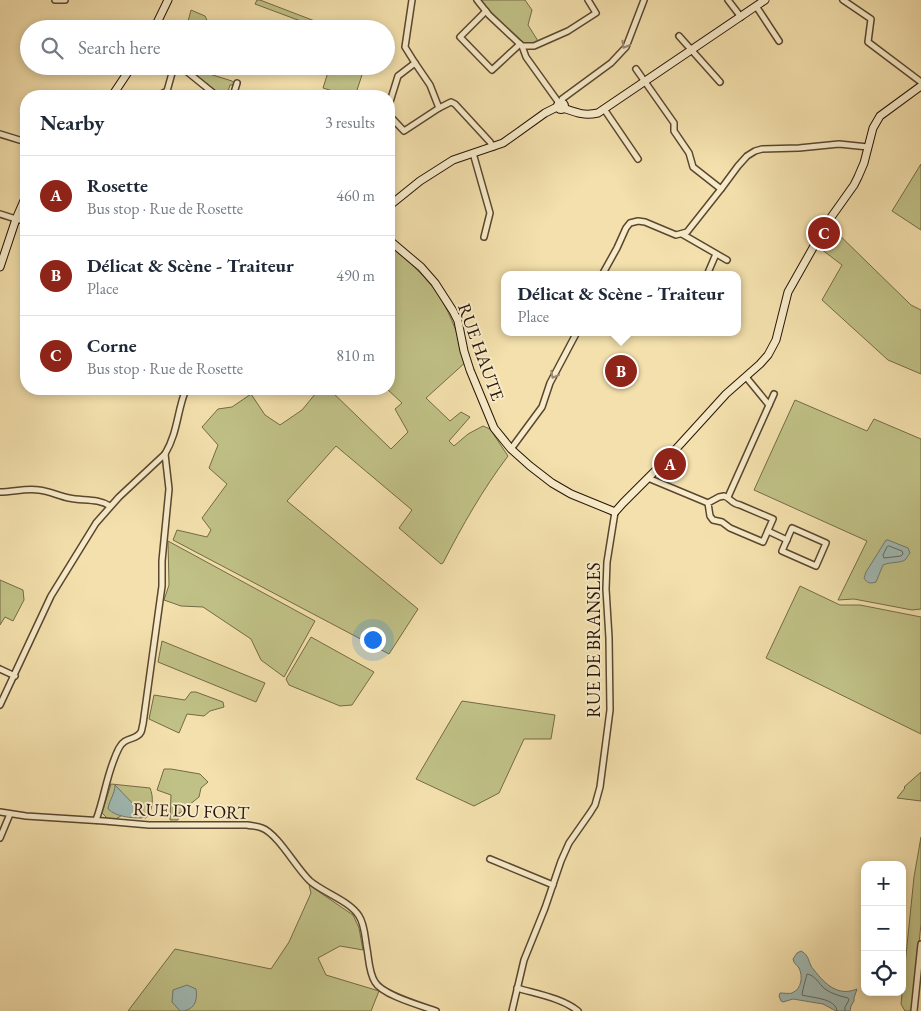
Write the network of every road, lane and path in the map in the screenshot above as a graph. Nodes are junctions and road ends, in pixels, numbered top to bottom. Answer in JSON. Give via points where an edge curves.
{"nodes":[{"id":1,"x":55,"y":0,"type":"edge"},
{"id":2,"x":65,"y":0,"type":"edge"},
{"id":3,"x":168,"y":0,"type":"edge"},
{"id":4,"x":477,"y":0,"type":"edge"},
{"id":5,"x":588,"y":0,"type":"edge"},
{"id":6,"x":644,"y":0,"type":"edge"},
{"id":7,"x":728,"y":0,"type":"edge"},
{"id":8,"x":765,"y":0,"type":"edge"},
{"id":9,"x":843,"y":0,"type":"edge"},
{"id":10,"x":413,"y":1,"type":"edge"},
{"id":11,"x":756,"y":6,"type":"junction"},
{"id":12,"x":486,"y":11,"type":"junction"},
{"id":13,"x":741,"y":16,"type":"junction"},
{"id":14,"x":158,"y":20,"type":"edge"},
{"id":15,"x":679,"y":36,"type":"dead end"},
{"id":16,"x":779,"y":41,"type":"dead end"},
{"id":17,"x":521,"y":45,"type":"junction"},
{"id":18,"x":534,"y":46,"type":"junction"},
{"id":19,"x":691,"y":50,"type":"junction"},
{"id":20,"x":526,"y":57,"type":"junction"},
{"id":21,"x":415,"y":64,"type":"junction"},
{"id":22,"x":636,"y":69,"type":"dead end"},
{"id":23,"x":126,"y":75,"type":"edge"},
{"id":24,"x":171,"y":75,"type":"edge"},
{"id":25,"x":191,"y":75,"type":"edge"},
{"id":26,"x":237,"y":82,"type":"dead end"},
{"id":27,"x":644,"y":82,"type":"junction"},
{"id":28,"x":720,"y":82,"type":"dead end"},
{"id":29,"x":921,"y":84,"type":"edge"},
{"id":30,"x":116,"y":90,"type":"edge"},
{"id":31,"x":167,"y":90,"type":"edge"},
{"id":32,"x":210,"y":90,"type":"edge"},
{"id":33,"x":234,"y":90,"type":"edge"},
{"id":34,"x":394,"y":90,"type":"edge"},
{"id":35,"x":560,"y":105,"type":"junction"},
{"id":36,"x":439,"y":108,"type":"junction"},
{"id":37,"x":604,"y":110,"type":"junction"},
{"id":38,"x":395,"y":122,"type":"edge"},
{"id":39,"x":0,"y":134,"type":"edge"},
{"id":40,"x":20,"y":140,"type":"edge"},
{"id":41,"x":492,"y":147,"type":"junction"},
{"id":42,"x":868,"y":147,"type":"junction"},
{"id":43,"x":473,"y":153,"type":"junction"},
{"id":44,"x":638,"y":159,"type":"dead end"},
{"id":45,"x":721,"y":190,"type":"junction"},
{"id":46,"x":395,"y":201,"type":"edge"},
{"id":47,"x":0,"y":214,"type":"edge"},
{"id":48,"x":20,"y":214,"type":"edge"},
{"id":49,"x":18,"y":220,"type":"junction"},
{"id":50,"x":682,"y":234,"type":"junction"},
{"id":51,"x":484,"y":237,"type":"dead end"},
{"id":52,"x":395,"y":245,"type":"edge"},
{"id":53,"x":716,"y":254,"type":"junction"},
{"id":54,"x":726,"y":260,"type":"dead end"},
{"id":55,"x":0,"y":267,"type":"edge"},
{"id":56,"x":604,"y":271,"type":"edge"},
{"id":57,"x":709,"y":271,"type":"edge"},
{"id":58,"x":575,"y":336,"type":"edge"},
{"id":59,"x":746,"y":377,"type":"junction"},
{"id":60,"x":774,"y":394,"type":"dead end"},
{"id":61,"x":184,"y":395,"type":"edge"},
{"id":62,"x":769,"y":405,"type":"junction"},
{"id":63,"x":511,"y":448,"type":"junction"},
{"id":64,"x":165,"y":454,"type":"junction"},
{"id":65,"x":648,"y":478,"type":"junction"},
{"id":66,"x":0,"y":492,"type":"edge"},
{"id":67,"x":728,"y":497,"type":"junction"},
{"id":68,"x":708,"y":503,"type":"junction"},
{"id":69,"x":110,"y":506,"type":"junction"},
{"id":70,"x":615,"y":512,"type":"junction"},
{"id":71,"x":768,"y":531,"type":"junction"},
{"id":72,"x":787,"y":540,"type":"junction"},
{"id":73,"x":0,"y":669,"type":"edge"},
{"id":74,"x":14,"y":676,"type":"junction"},
{"id":75,"x":0,"y":705,"type":"edge"},
{"id":76,"x":0,"y":812,"type":"edge"},
{"id":77,"x":10,"y":814,"type":"junction"},
{"id":78,"x":96,"y":820,"type":"junction"},
{"id":79,"x":0,"y":838,"type":"edge"},
{"id":80,"x":490,"y":859,"type":"dead end"},
{"id":81,"x":553,"y":885,"type":"junction"},
{"id":82,"x":921,"y":944,"type":"edge"},
{"id":83,"x":517,"y":988,"type":"junction"},
{"id":84,"x":436,"y":1011,"type":"edge"},
{"id":85,"x":512,"y":1011,"type":"edge"},
{"id":86,"x":578,"y":1011,"type":"edge"},
{"id":87,"x":914,"y":1011,"type":"edge"}],
"edges":[{"from":1,"to":2,"type":"street"},
{"from":3,"to":14,"type":"street"},
{"from":4,"to":12,"type":"street"},
{"from":5,"to":18,"type":"street","via":[[596,13],[568,31]]},
{"from":6,"to":35,"type":"street","one_way":true,"via":[[626,47],[611,63],[562,99]]},
{"from":7,"to":13,"type":"street"},
{"from":8,"to":11,"type":"street"},
{"from":9,"to":29,"type":"street","via":[[870,19],[868,42]]},
{"from":10,"to":21,"type":"street","via":[[405,47]]},
{"from":11,"to":13,"type":"street"},
{"from":11,"to":16,"type":"street"},
{"from":12,"to":17,"type":"street"},
{"from":12,"to":17,"type":"street","via":[[460,38],[492,70]]},
{"from":13,"to":19,"type":"street"},
{"from":15,"to":19,"type":"street"},
{"from":17,"to":18,"type":"street"},
{"from":17,"to":20,"type":"street"},
{"from":18,"to":20,"type":"street"},
{"from":19,"to":27,"type":"street"},
{"from":19,"to":28,"type":"street"},
{"from":20,"to":35,"type":"street"},
{"from":21,"to":34,"type":"street","via":[[398,76]]},
{"from":21,"to":36,"type":"street","via":[[430,85]]},
{"from":22,"to":27,"type":"street"},
{"from":23,"to":30,"type":"street"},
{"from":24,"to":31,"type":"street"},
{"from":25,"to":32,"type":"street"},
{"from":26,"to":33,"type":"street"},
{"from":27,"to":37,"type":"street"},
{"from":27,"to":45,"type":"street","via":[[674,123],[674,131],[689,153],[693,167]]},
{"from":29,"to":42,"type":"street","via":[[880,116]]},
{"from":35,"to":37,"type":"street","via":[[588,116]]},
{"from":35,"to":41,"type":"street"},
{"from":36,"to":38,"type":"street","via":[[404,131]]},
{"from":36,"to":41,"type":"street","via":[[451,102],[455,104]]},
{"from":37,"to":44,"type":"street"},
{"from":39,"to":40,"type":"street"},
{"from":41,"to":43,"type":"street"},
{"from":42,"to":45,"type":"street","via":[[839,144],[762,149],[743,159]]},
{"from":42,"to":59,"type":"street","via":[[854,185],[827,223],[790,287],[776,340],[768,356]]},
{"from":43,"to":46,"type":"street","via":[[453,160]]},
{"from":43,"to":51,"type":"street","via":[[490,213]]},
{"from":45,"to":50,"type":"street"},
{"from":47,"to":49,"type":"street"},
{"from":48,"to":49,"type":"street"},
{"from":49,"to":55,"type":"street"},
{"from":50,"to":53,"type":"street"},
{"from":50,"to":56,"type":"street","via":[[676,235],[646,222],[630,223]]},
{"from":52,"to":63,"type":"street","name":"RUE HAUTE","via":[[421,267],[453,312],[470,370],[494,428]]},
{"from":53,"to":54,"type":"street"},
{"from":53,"to":57,"type":"street"},
{"from":58,"to":63,"type":"street","one_way":true,"via":[[550,383],[542,407]]},
{"from":59,"to":62,"type":"street"},
{"from":59,"to":65,"type":"street","via":[[726,394]]},
{"from":60,"to":62,"type":"street"},
{"from":61,"to":64,"type":"street","via":[[174,436]]},
{"from":62,"to":67,"type":"street"},
{"from":63,"to":70,"type":"street","name":"RUE HAUTE","via":[[552,483]]},
{"from":64,"to":69,"type":"street"},
{"from":64,"to":78,"type":"street","via":[[169,489],[162,586],[143,724],[137,736],[124,740],[118,748]]},
{"from":65,"to":68,"type":"street"},
{"from":65,"to":70,"type":"street"},
{"from":66,"to":69,"type":"street","via":[[40,490]]},
{"from":67,"to":68,"type":"street","via":[[719,497]]},
{"from":67,"to":71,"type":"street","via":[[735,504],[773,519]]},
{"from":68,"to":71,"type":"street","via":[[710,516],[716,522],[762,542]]},
{"from":69,"to":74,"type":"street","via":[[96,523],[52,596]]},
{"from":70,"to":81,"type":"street","name":"RUE DE BRANSLES","via":[[606,562],[610,710],[600,787],[595,805],[569,843]]},
{"from":71,"to":72,"type":"street"},
{"from":72,"to":72,"type":"street","via":[[782,551],[816,566],[826,543],[792,528]]},
{"from":73,"to":74,"type":"street"},
{"from":74,"to":75,"type":"street"},
{"from":76,"to":77,"type":"street","name":"RUE DU FORT"},
{"from":77,"to":78,"type":"street","name":"RUE DU FORT"},
{"from":77,"to":79,"type":"street"},
{"from":78,"to":84,"type":"street","name":"RUE DU FORT","via":[[149,825],[247,825],[268,831],[310,880],[360,916],[374,982],[379,988]]},
{"from":80,"to":81,"type":"street"},
{"from":81,"to":83,"type":"street","name":"RUE DE BRANSLES","via":[[524,960]]},
{"from":82,"to":87,"type":"street"},
{"from":83,"to":85,"type":"street","name":"RUE DE BRANSLES"},
{"from":83,"to":86,"type":"street","via":[[548,996]]}]}
